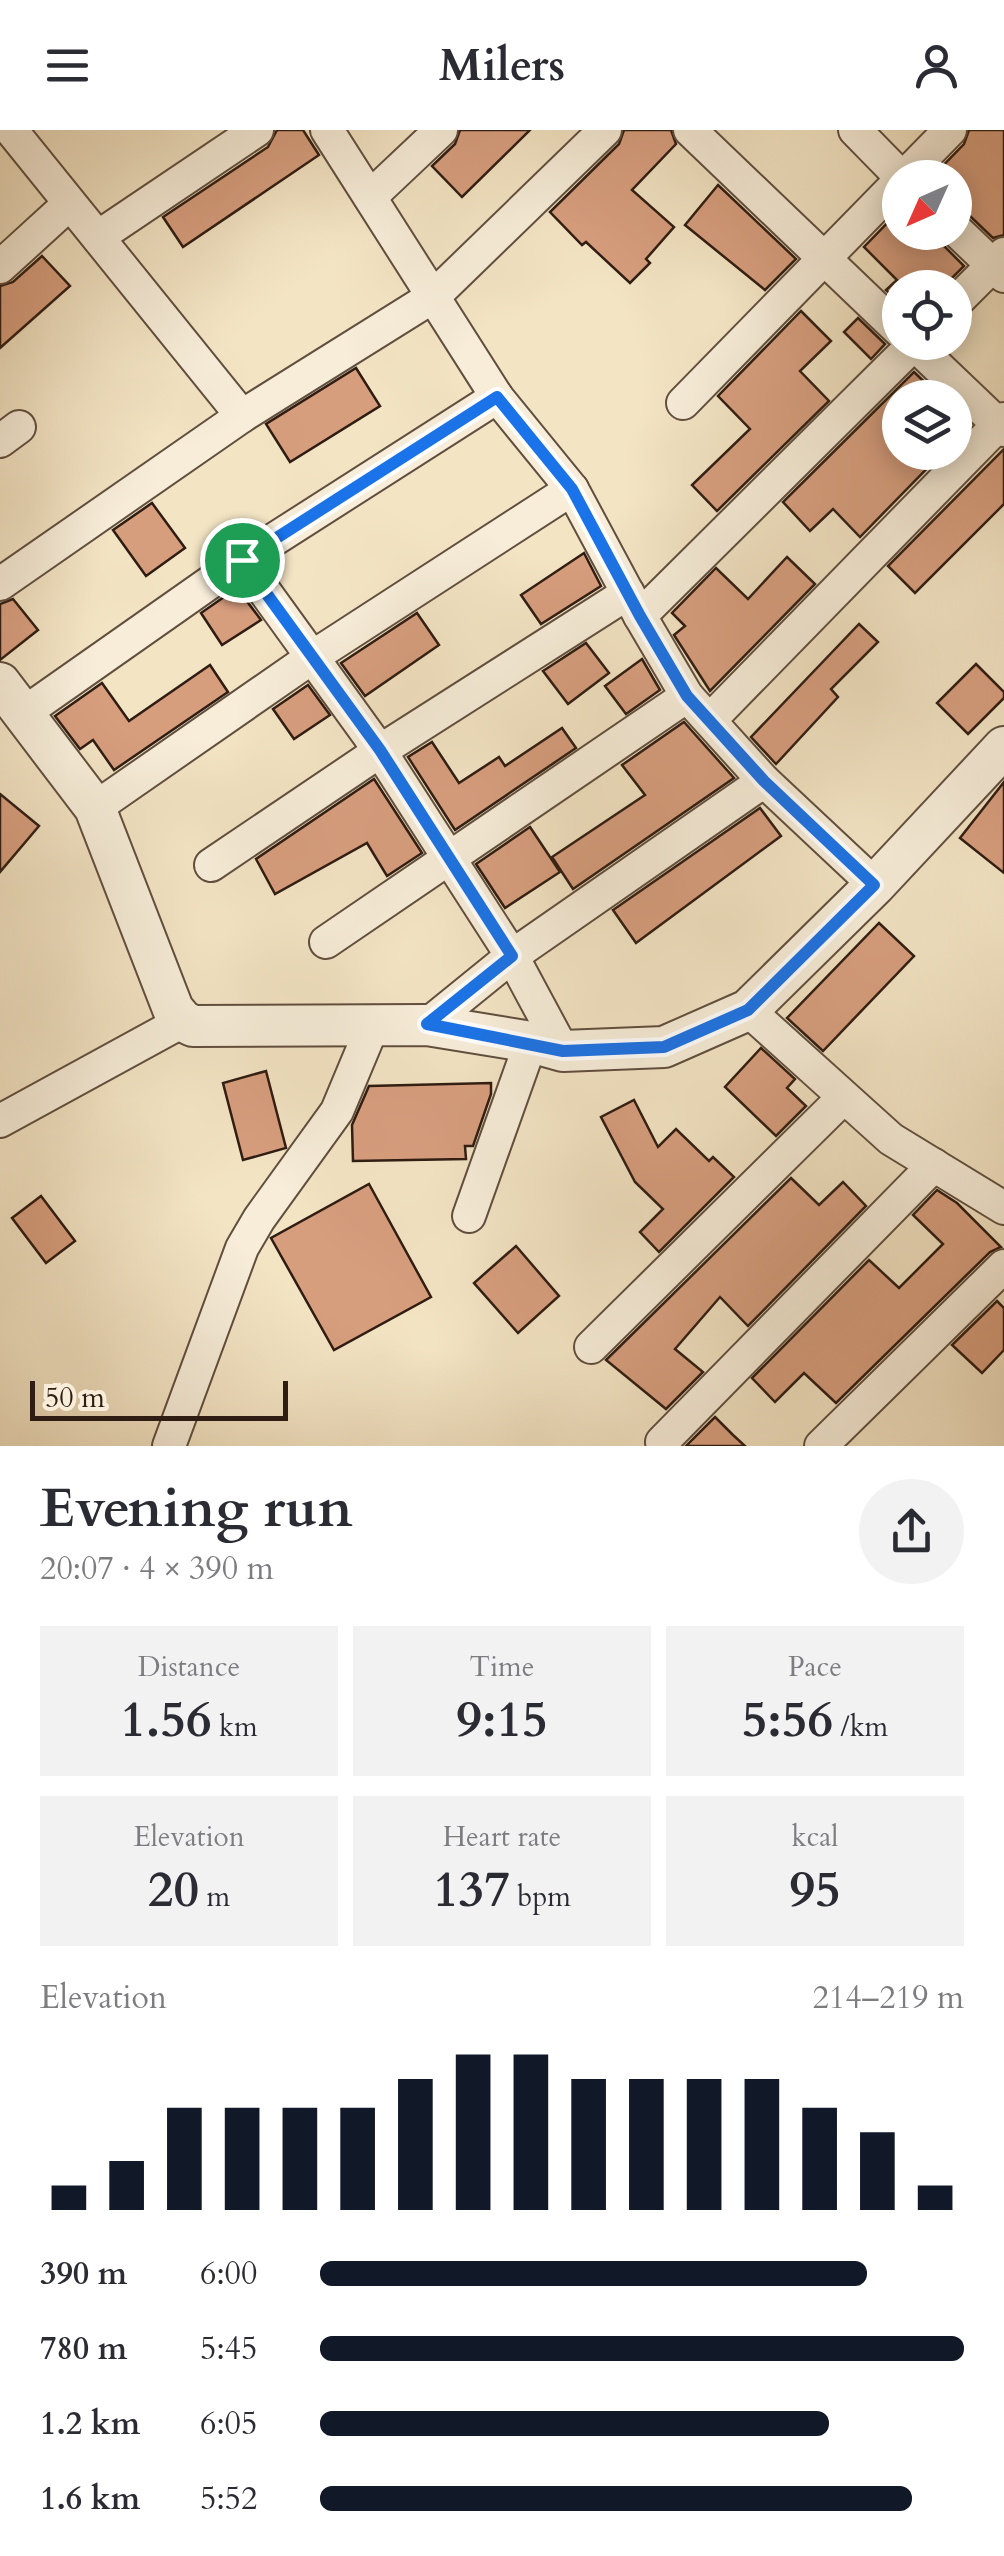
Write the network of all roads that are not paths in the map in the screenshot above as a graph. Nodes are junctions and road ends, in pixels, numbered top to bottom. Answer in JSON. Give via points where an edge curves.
{"nodes":[{"id":1,"x":11,"y":130,"type":"edge"},
{"id":2,"x":257,"y":130,"type":"edge"},
{"id":3,"x":327,"y":130,"type":"edge"},
{"id":4,"x":441,"y":130,"type":"edge"},
{"id":5,"x":606,"y":130,"type":"edge"},
{"id":6,"x":690,"y":130,"type":"edge"},
{"id":7,"x":855,"y":130,"type":"edge"},
{"id":8,"x":950,"y":130,"type":"edge"},
{"id":9,"x":884,"y":160,"type":"edge"},
{"id":10,"x":921,"y":160,"type":"edge"},
{"id":11,"x":370,"y":197,"type":"junction"},
{"id":12,"x":882,"y":200,"type":"edge"},
{"id":13,"x":70,"y":204,"type":"junction"},
{"id":14,"x":98,"y":237,"type":"junction"},
{"id":15,"x":972,"y":243,"type":"edge"},
{"id":16,"x":825,"y":258,"type":"junction"},
{"id":17,"x":1000,"y":265,"type":"edge"},
{"id":18,"x":0,"y":268,"type":"edge"},
{"id":19,"x":972,"y":289,"type":"edge"},
{"id":20,"x":434,"y":296,"type":"junction"},
{"id":21,"x":882,"y":312,"type":"edge"},
{"id":22,"x":890,"y":360,"type":"edge"},
{"id":23,"x":933,"y":360,"type":"edge"},
{"id":24,"x":497,"y":397,"type":"junction"},
{"id":25,"x":683,"y":403,"type":"dead end"},
{"id":26,"x":242,"y":416,"type":"junction"},
{"id":27,"x":1002,"y":424,"type":"edge"},
{"id":28,"x":572,"y":489,"type":"junction"},
{"id":29,"x":242,"y":560,"type":"junction"},
{"id":30,"x":0,"y":584,"type":"edge"},
{"id":31,"x":634,"y":604,"type":"junction"},
{"id":32,"x":314,"y":656,"type":"junction"},
{"id":33,"x":687,"y":696,"type":"junction"},
{"id":34,"x":12,"y":698,"type":"edge"},
{"id":35,"x":710,"y":720,"type":"junction"},
{"id":36,"x":1004,"y":747,"type":"edge"},
{"id":37,"x":380,"y":750,"type":"junction"},
{"id":38,"x":764,"y":781,"type":"junction"},
{"id":39,"x":95,"y":808,"type":"junction"},
{"id":40,"x":447,"y":858,"type":"junction"},
{"id":41,"x":210,"y":865,"type":"dead end"},
{"id":42,"x":874,"y":885,"type":"junction"},
{"id":43,"x":326,"y":942,"type":"dead end"},
{"id":44,"x":512,"y":956,"type":"junction"},
{"id":45,"x":748,"y":1010,"type":"junction"},
{"id":46,"x":183,"y":1021,"type":"junction"},
{"id":47,"x":427,"y":1024,"type":"junction"},
{"id":48,"x":374,"y":1025,"type":"junction"},
{"id":49,"x":547,"y":1047,"type":"junction"},
{"id":50,"x":843,"y":1098,"type":"junction"},
{"id":51,"x":0,"y":1121,"type":"edge"},
{"id":52,"x":934,"y":1165,"type":"junction"},
{"id":53,"x":1004,"y":1208,"type":"edge"},
{"id":54,"x":470,"y":1216,"type":"dead end"},
{"id":55,"x":1004,"y":1266,"type":"edge"},
{"id":56,"x":591,"y":1347,"type":"dead end"},
{"id":57,"x":662,"y":1442,"type":"dead end"},
{"id":58,"x":169,"y":1446,"type":"edge"},
{"id":59,"x":821,"y":1446,"type":"edge"}],
"edges":[{"from":1,"to":13,"type":"street"},
{"from":2,"to":14,"type":"street"},
{"from":3,"to":11,"type":"street"},
{"from":4,"to":11,"type":"street"},
{"from":5,"to":20,"type":"street"},
{"from":6,"to":16,"type":"street"},
{"from":7,"to":9,"type":"street"},
{"from":8,"to":10,"type":"street"},
{"from":11,"to":20,"type":"street"},
{"from":12,"to":16,"type":"street"},
{"from":13,"to":14,"type":"street"},
{"from":13,"to":18,"type":"street"},
{"from":14,"to":26,"type":"street"},
{"from":15,"to":17,"type":"street"},
{"from":16,"to":21,"type":"street"},
{"from":16,"to":25,"type":"street"},
{"from":17,"to":19,"type":"street"},
{"from":20,"to":24,"type":"street"},
{"from":20,"to":26,"type":"street"},
{"from":22,"to":31,"type":"street"},
{"from":23,"to":27,"type":"street"},
{"from":24,"to":28,"type":"street"},
{"from":24,"to":29,"type":"street"},
{"from":26,"to":30,"type":"street"},
{"from":27,"to":35,"type":"street"},
{"from":28,"to":31,"type":"street"},
{"from":28,"to":32,"type":"street"},
{"from":29,"to":32,"type":"street"},
{"from":29,"to":34,"type":"street"},
{"from":31,"to":33,"type":"street"},
{"from":31,"to":37,"type":"street"},
{"from":32,"to":37,"type":"street"},
{"from":32,"to":39,"type":"street"},
{"from":33,"to":35,"type":"street"},
{"from":33,"to":40,"type":"street"},
{"from":34,"to":39,"type":"street"},
{"from":35,"to":38,"type":"street"},
{"from":36,"to":42,"type":"street"},
{"from":37,"to":40,"type":"street"},
{"from":37,"to":41,"type":"street"},
{"from":38,"to":42,"type":"street"},
{"from":38,"to":44,"type":"street"},
{"from":39,"to":46,"type":"street","via":[[173,1010]]},
{"from":40,"to":43,"type":"street"},
{"from":40,"to":44,"type":"street"},
{"from":42,"to":45,"type":"street"},
{"from":44,"to":47,"type":"street"},
{"from":44,"to":49,"type":"street"},
{"from":45,"to":49,"type":"street","via":[[664,1047]]},
{"from":45,"to":50,"type":"street"},
{"from":46,"to":48,"type":"street"},
{"from":46,"to":51,"type":"street"},
{"from":47,"to":48,"type":"street"},
{"from":47,"to":49,"type":"street"},
{"from":48,"to":58,"type":"street","via":[[337,1111],[242,1248]]},
{"from":49,"to":54,"type":"street"},
{"from":50,"to":52,"type":"street"},
{"from":50,"to":56,"type":"street"},
{"from":52,"to":53,"type":"street"},
{"from":52,"to":57,"type":"street"},
{"from":55,"to":59,"type":"street"}]}
